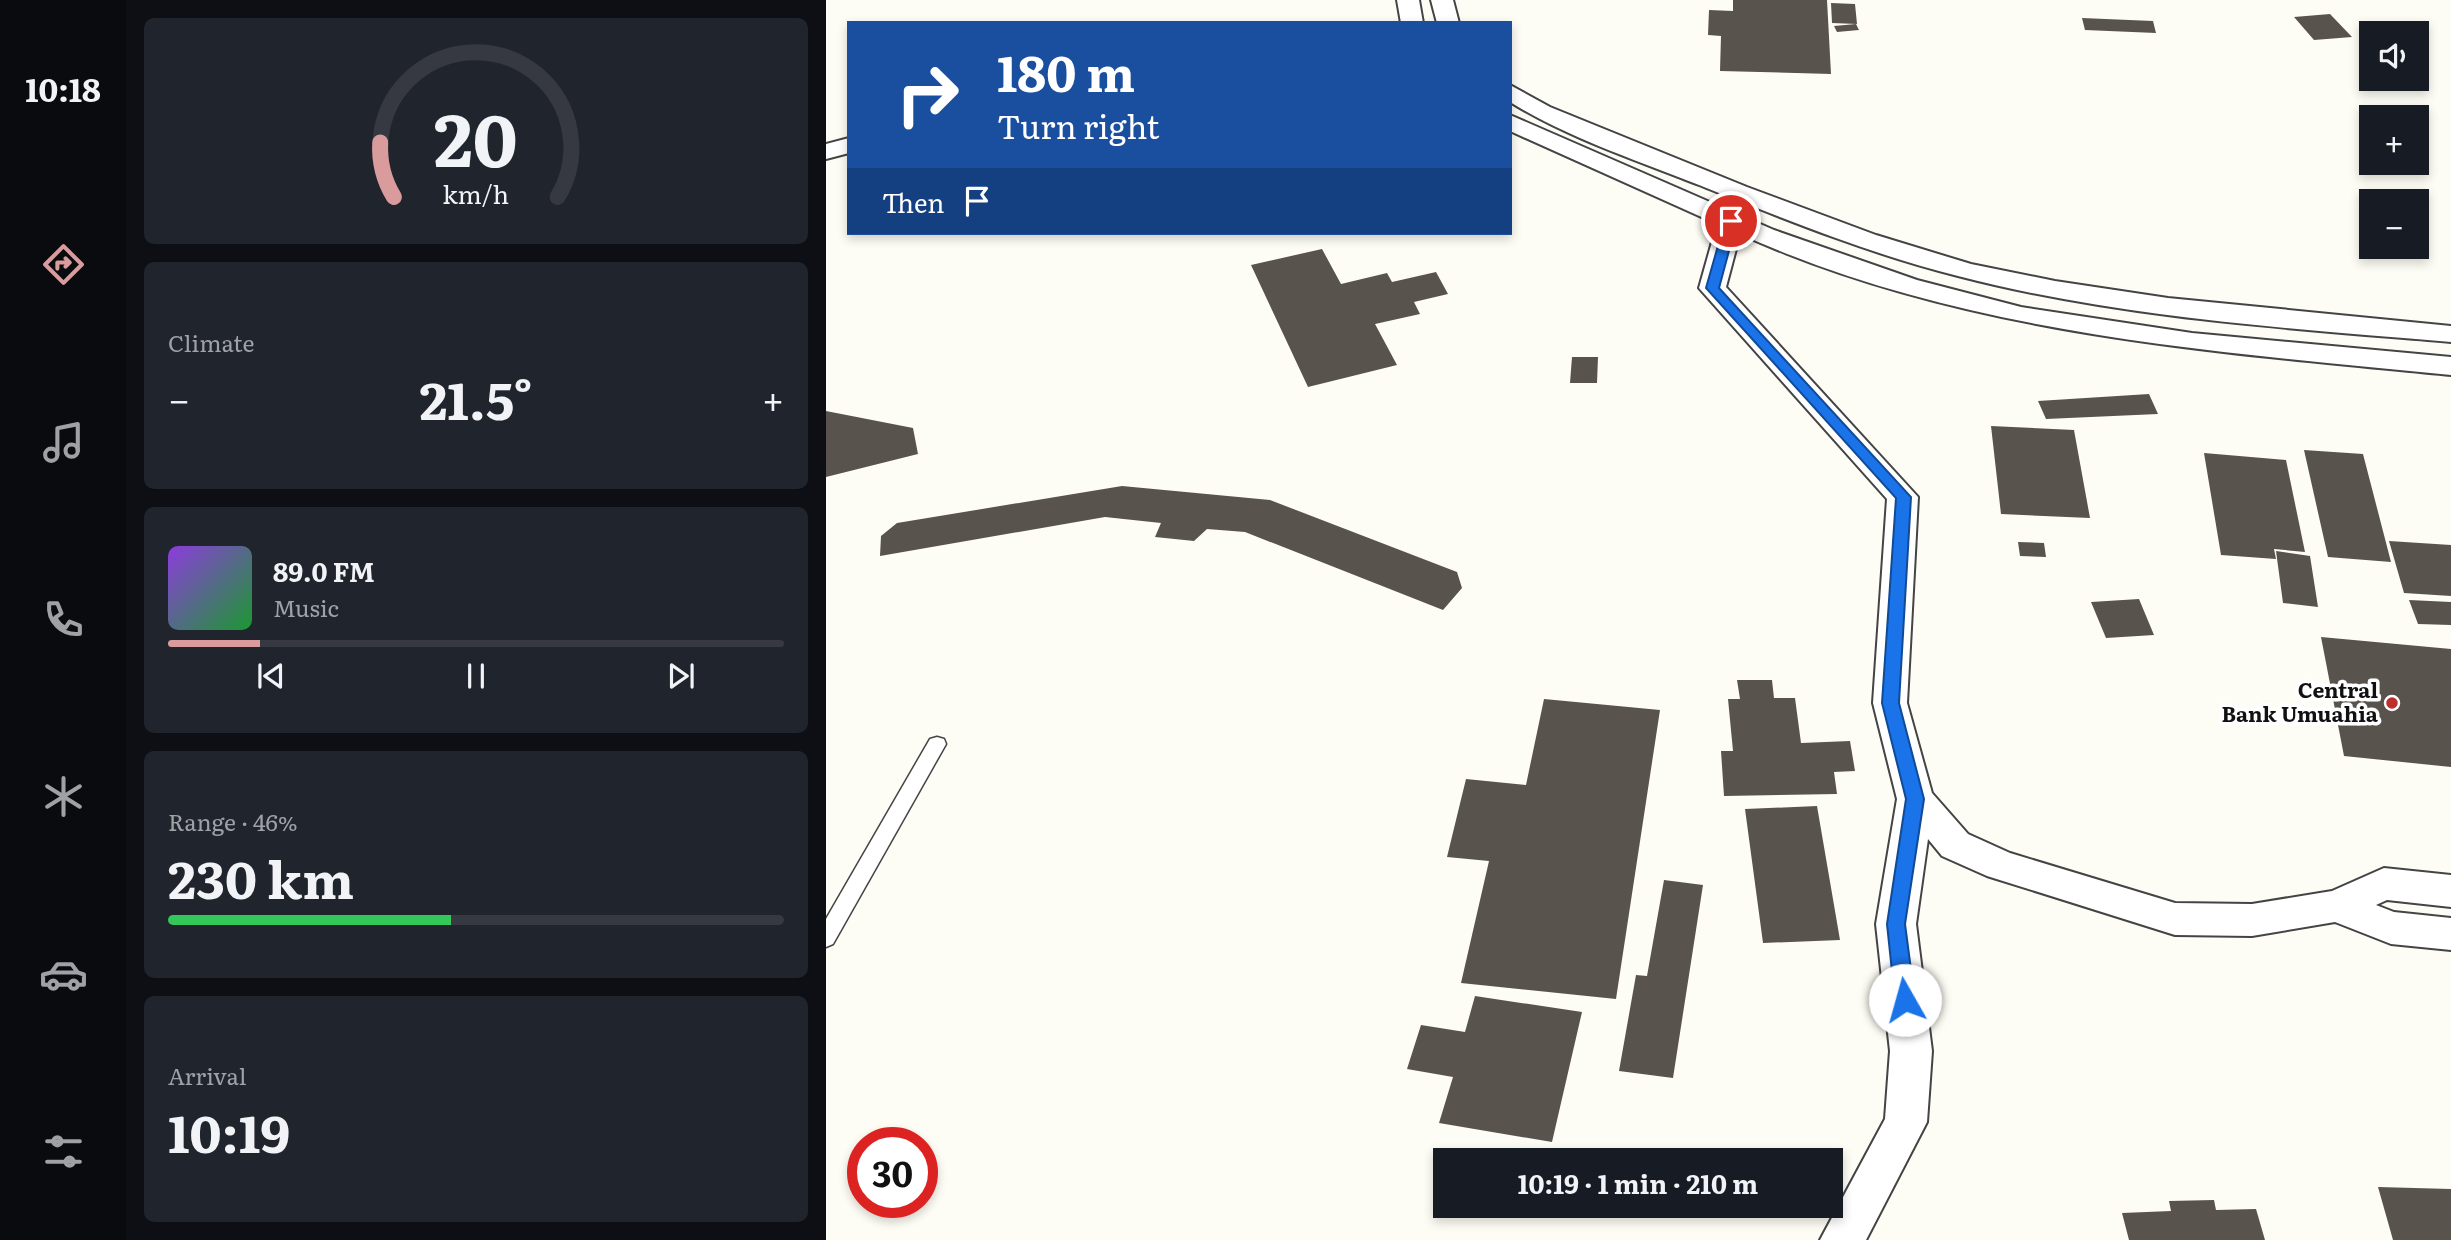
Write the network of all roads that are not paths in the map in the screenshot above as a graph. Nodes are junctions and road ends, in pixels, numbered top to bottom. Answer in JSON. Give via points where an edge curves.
{"nodes":[{"id":1,"x":1408,"y":0,"type":"edge"},
{"id":2,"x":1442,"y":0,"type":"edge"},
{"id":3,"x":1412,"y":21,"type":"edge"},
{"id":4,"x":1447,"y":21,"type":"edge"},
{"id":5,"x":1512,"y":93,"type":"edge"},
{"id":6,"x":1512,"y":123,"type":"edge"},
{"id":7,"x":847,"y":146,"type":"edge"},
{"id":8,"x":826,"y":152,"type":"edge"},
{"id":9,"x":1731,"y":221,"type":"junction"},
{"id":10,"x":2451,"y":334,"type":"edge"},
{"id":11,"x":2451,"y":366,"type":"edge"},
{"id":12,"x":937,"y":744,"type":"dead end"},
{"id":13,"x":1915,"y":799,"type":"junction"},
{"id":14,"x":2451,"y":891,"type":"edge"},
{"id":15,"x":2337,"y":906,"type":"junction"},
{"id":16,"x":2451,"y":934,"type":"edge"},
{"id":17,"x":826,"y":938,"type":"edge"},
{"id":18,"x":1842,"y":1240,"type":"edge"}],
"edges":[{"from":1,"to":3,"type":"street"},
{"from":2,"to":4,"type":"street"},
{"from":5,"to":10,"type":"street","via":[[1592,134],[1793,213],[1902,252],[1998,278],[2197,311]]},
{"from":6,"to":9,"type":"street"},
{"from":7,"to":8,"type":"street"},
{"from":9,"to":11,"type":"street","via":[[1907,286],[2021,315],[2192,341]]},
{"from":9,"to":13,"type":"street","via":[[1712,288],[1903,497],[1890,703]]},
{"from":12,"to":17,"type":"lane"},
{"from":13,"to":15,"type":"street","via":[[1955,845],[2000,865],[2175,919],[2252,920]]},
{"from":13,"to":18,"type":"street","via":[[1896,924],[1911,1051],[1906,1122]]},
{"from":14,"to":15,"type":"street","via":[[2384,884]]},
{"from":15,"to":16,"type":"street","via":[[2391,928]]}]}
